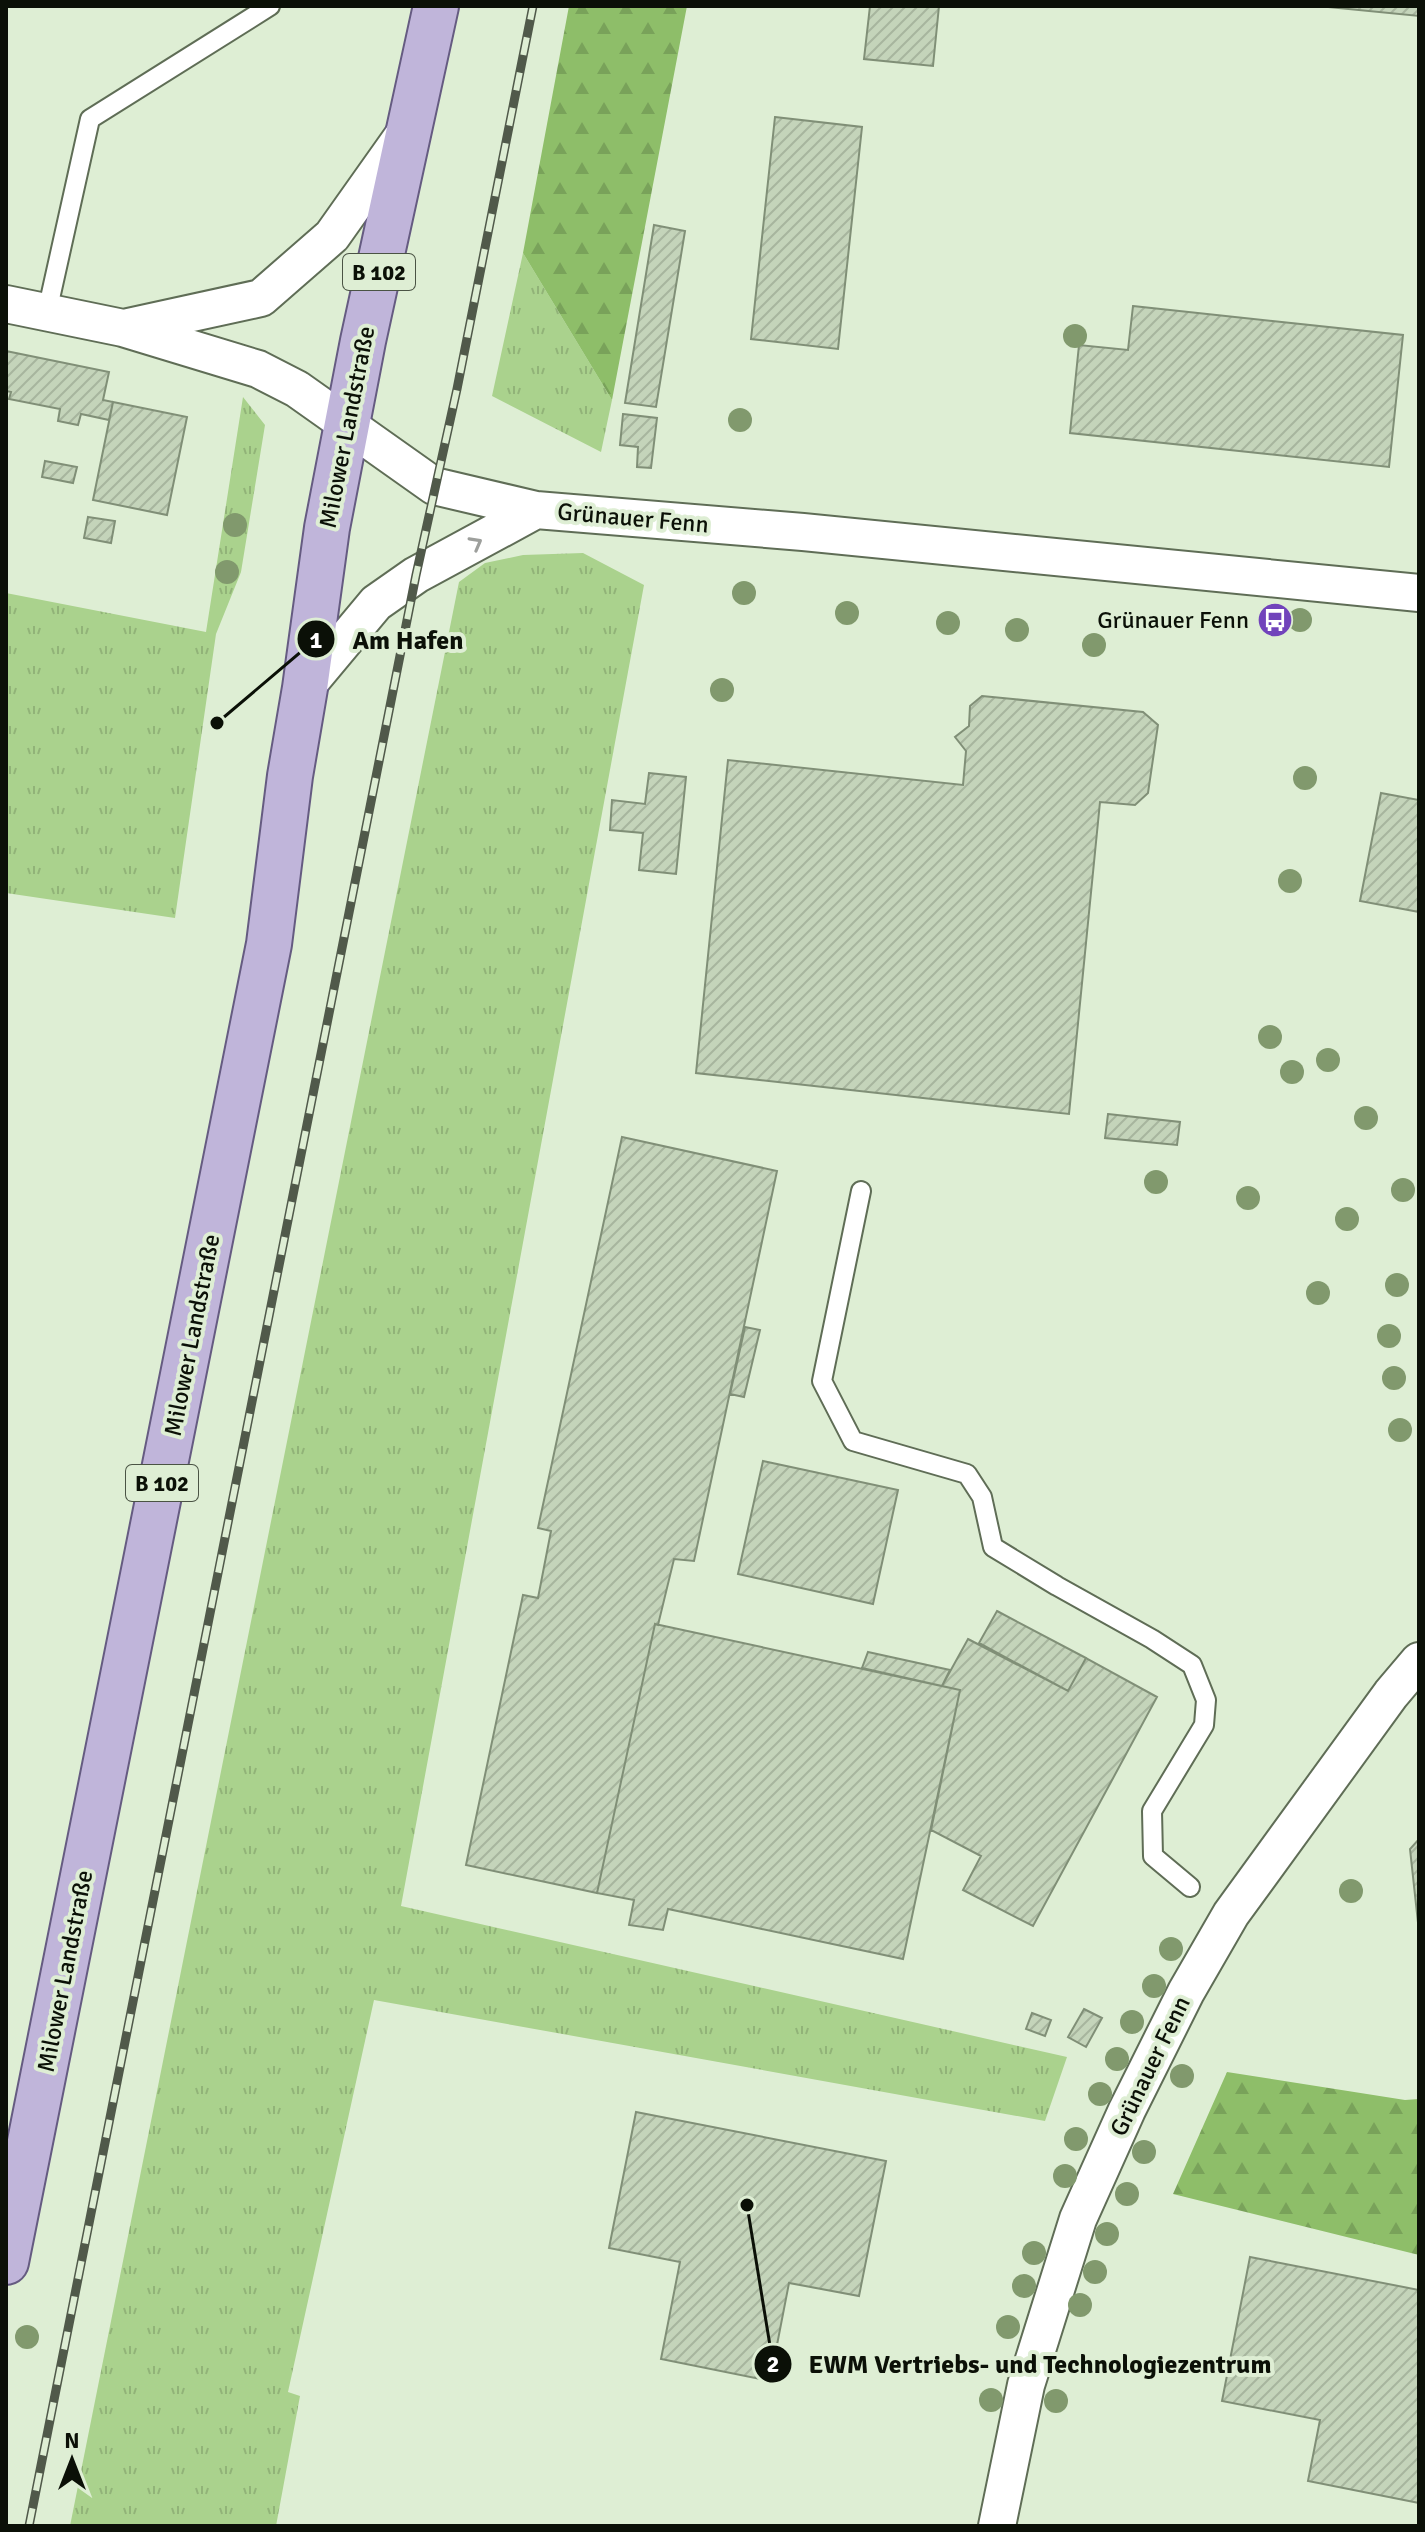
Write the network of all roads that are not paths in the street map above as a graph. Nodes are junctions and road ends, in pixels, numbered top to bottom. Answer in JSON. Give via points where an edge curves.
{"nodes":[{"id":1,"x":270,"y":6,"type":"edge"},
{"id":2,"x":436,"y":6,"type":"edge"},
{"id":3,"x":413,"y":122,"type":"junction"},
{"id":4,"x":6,"y":304,"type":"edge"},
{"id":5,"x":47,"y":312,"type":"junction"},
{"id":6,"x":123,"y":328,"type":"junction"},
{"id":7,"x":347,"y":423,"type":"junction"},
{"id":8,"x":536,"y":510,"type":"junction"},
{"id":9,"x":1419,"y":593,"type":"edge"},
{"id":10,"x":305,"y":688,"type":"junction"},
{"id":11,"x":861,"y":1191,"type":"dead end"},
{"id":12,"x":1419,"y":1661,"type":"edge"},
{"id":13,"x":1190,"y":1887,"type":"dead end"},
{"id":14,"x":6,"y":2262,"type":"edge"},
{"id":15,"x":997,"y":2526,"type":"edge"}],
"edges":[{"from":1,"to":5,"type":"lane","via":[[90,119]]},
{"from":2,"to":3,"type":"main road","name":"Milower Landstraße","number":"B 102"},
{"from":3,"to":6,"type":"street","name":"Milower Landstraße","via":[[332,236],[261,298]]},
{"from":3,"to":7,"type":"main road","name":"Milower Landstraße","number":"B 102"},
{"from":4,"to":5,"type":"street","name":"Grünauer Fenn"},
{"from":5,"to":6,"type":"street","name":"Grünauer Fenn"},
{"from":6,"to":7,"type":"street","name":"Grünauer Fenn","via":[[258,369]]},
{"from":7,"to":8,"type":"street","name":"Grünauer Fenn","via":[[434,486]]},
{"from":7,"to":10,"type":"main road","name":"Milower Landstraße","number":"B 102"},
{"from":8,"to":9,"type":"street","name":"Grünauer Fenn"},
{"from":10,"to":8,"type":"street","one_way":true,"via":[[376,603],[416,575]]},
{"from":10,"to":14,"type":"main road","name":"Milower Landstraße","number":"B 102","via":[[269,944]]},
{"from":11,"to":13,"type":"lane","via":[[822,1381],[853,1441],[967,1474],[982,1497],[993,1547],[1192,1665],[1206,1700],[1204,1725],[1152,1811],[1153,1856]]},
{"from":12,"to":15,"type":"street","name":"Grünauer Fenn","via":[[1231,1914],[1127,2110],[1078,2219],[1026,2385]]}]}
